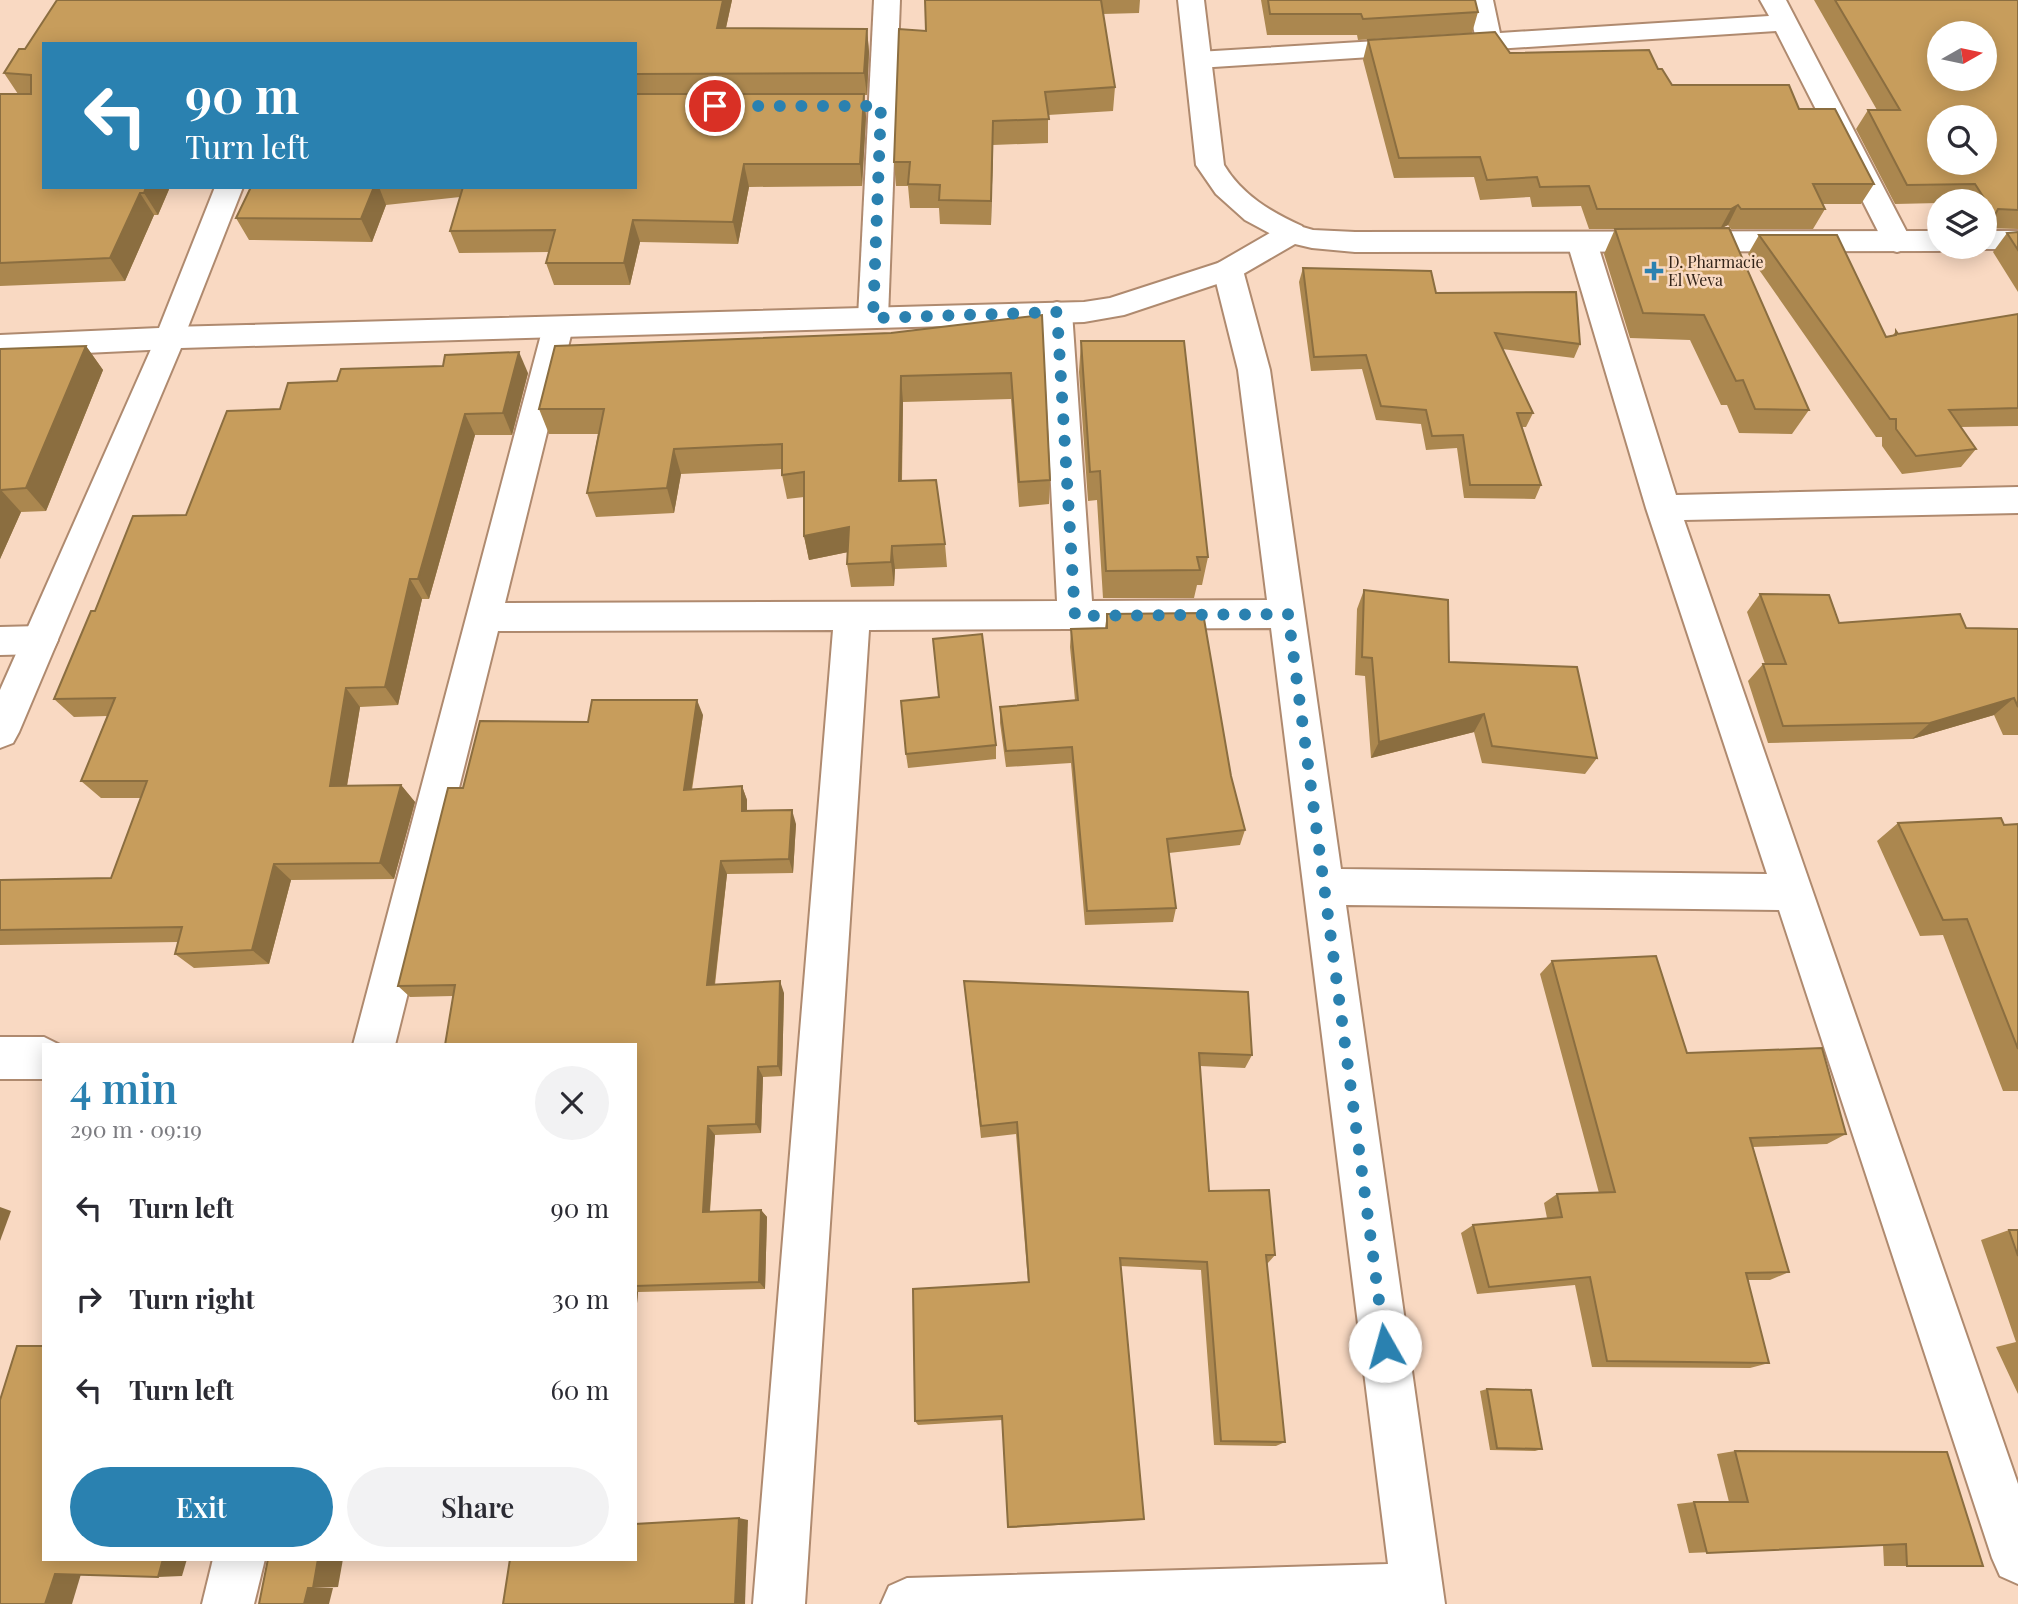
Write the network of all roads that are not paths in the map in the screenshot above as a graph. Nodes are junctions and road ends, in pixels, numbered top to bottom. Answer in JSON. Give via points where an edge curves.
{"nodes":[{"id":1,"x":887,"y":0,"type":"edge"},
{"id":2,"x":1191,"y":0,"type":"edge"},
{"id":3,"x":1480,"y":0,"type":"edge"},
{"id":4,"x":1777,"y":11,"type":"edge"},
{"id":5,"x":1490,"y":43,"type":"junction"},
{"id":6,"x":1198,"y":60,"type":"junction"},
{"id":7,"x":854,"y":106,"type":"edge"},
{"id":8,"x":881,"y":106,"type":"junction"},
{"id":9,"x":228,"y":189,"type":"edge"},
{"id":10,"x":1292,"y":233,"type":"junction"},
{"id":11,"x":1997,"y":240,"type":"edge"},
{"id":12,"x":2018,"y":240,"type":"edge"},
{"id":13,"x":1927,"y":241,"type":"edge"},
{"id":14,"x":1582,"y":242,"type":"junction"},
{"id":15,"x":1897,"y":242,"type":"junction"},
{"id":16,"x":1228,"y":270,"type":"junction"},
{"id":17,"x":1057,"y":312,"type":"junction"},
{"id":18,"x":873,"y":318,"type":"junction"},
{"id":19,"x":558,"y":327,"type":"junction"},
{"id":20,"x":170,"y":338,"type":"junction"},
{"id":21,"x":0,"y":346,"type":"edge"},
{"id":22,"x":2015,"y":506,"type":"edge"},
{"id":23,"x":1663,"y":508,"type":"junction"},
{"id":24,"x":1288,"y":614,"type":"junction"},
{"id":25,"x":1075,"y":616,"type":"junction"},
{"id":26,"x":485,"y":617,"type":"junction"},
{"id":27,"x":852,"y":618,"type":"junction"},
{"id":28,"x":40,"y":640,"type":"junction"},
{"id":29,"x":0,"y":641,"type":"edge"},
{"id":30,"x":0,"y":732,"type":"edge"},
{"id":31,"x":1324,"y":887,"type":"junction"},
{"id":32,"x":1794,"y":892,"type":"junction"},
{"id":33,"x":375,"y":1043,"type":"edge"},
{"id":34,"x":0,"y":1058,"type":"edge"},
{"id":35,"x":42,"y":1058,"type":"edge"},
{"id":36,"x":2018,"y":1558,"type":"edge"},
{"id":37,"x":239,"y":1561,"type":"edge"},
{"id":38,"x":1418,"y":1597,"type":"edge"},
{"id":39,"x":228,"y":1604,"type":"edge"},
{"id":40,"x":779,"y":1604,"type":"edge"},
{"id":41,"x":907,"y":1604,"type":"edge"}],
"edges":[{"from":1,"to":8,"type":"street"},
{"from":2,"to":6,"type":"street"},
{"from":3,"to":5,"type":"street"},
{"from":4,"to":5,"type":"street"},
{"from":4,"to":15,"type":"street"},
{"from":5,"to":6,"type":"street"},
{"from":6,"to":10,"type":"street","via":[[1210,164],[1221,185],[1238,204]]},
{"from":7,"to":8,"type":"street"},
{"from":8,"to":18,"type":"street"},
{"from":9,"to":20,"type":"street"},
{"from":10,"to":14,"type":"street","via":[[1334,242]]},
{"from":10,"to":16,"type":"street"},
{"from":11,"to":12,"type":"street"},
{"from":13,"to":15,"type":"street"},
{"from":14,"to":15,"type":"street"},
{"from":14,"to":23,"type":"street"},
{"from":16,"to":17,"type":"street","via":[[1113,309]]},
{"from":16,"to":24,"type":"street","via":[[1254,370]]},
{"from":17,"to":18,"type":"street"},
{"from":17,"to":25,"type":"street"},
{"from":18,"to":19,"type":"street"},
{"from":19,"to":20,"type":"street"},
{"from":19,"to":26,"type":"street"},
{"from":20,"to":21,"type":"street"},
{"from":20,"to":28,"type":"street"},
{"from":22,"to":23,"type":"street"},
{"from":23,"to":32,"type":"street"},
{"from":24,"to":25,"type":"street"},
{"from":24,"to":31,"type":"street"},
{"from":25,"to":27,"type":"street"},
{"from":26,"to":27,"type":"street"},
{"from":26,"to":33,"type":"street"},
{"from":27,"to":40,"type":"street"},
{"from":28,"to":29,"type":"street"},
{"from":28,"to":30,"type":"street"},
{"from":31,"to":32,"type":"street"},
{"from":31,"to":38,"type":"street"},
{"from":32,"to":36,"type":"street"},
{"from":34,"to":35,"type":"street"},
{"from":37,"to":39,"type":"street"},
{"from":38,"to":41,"type":"street"}]}
